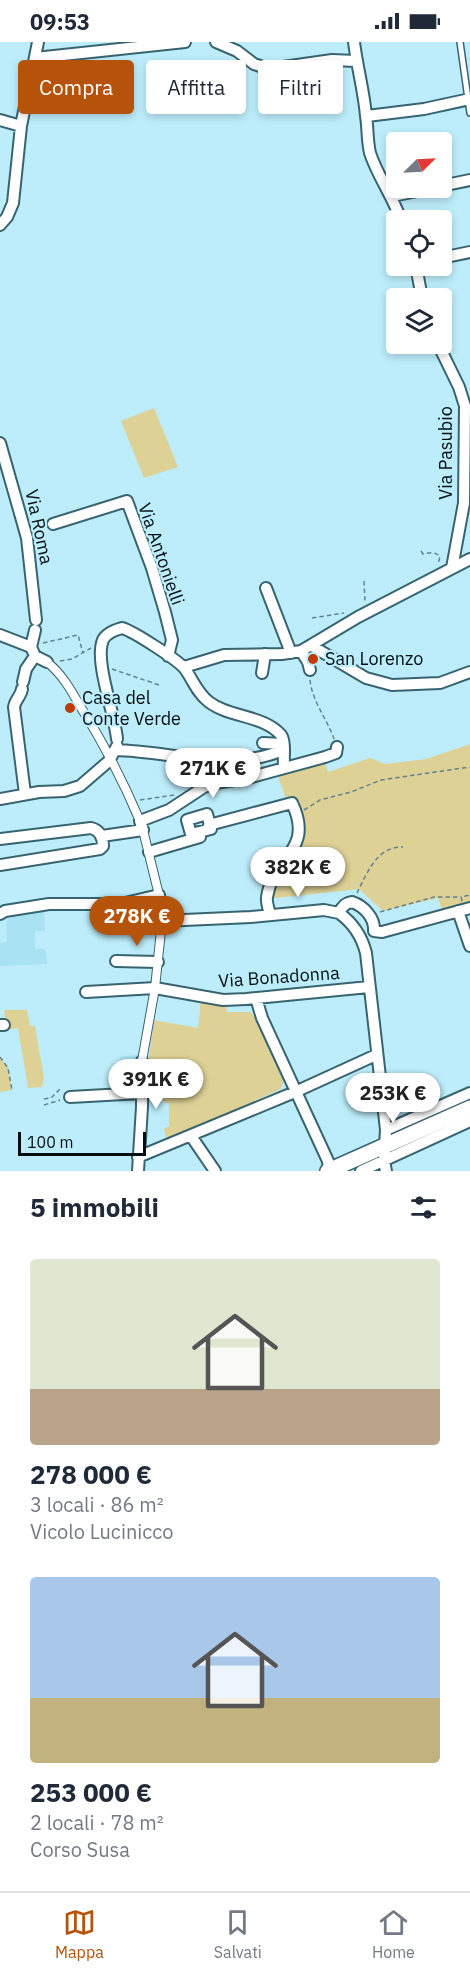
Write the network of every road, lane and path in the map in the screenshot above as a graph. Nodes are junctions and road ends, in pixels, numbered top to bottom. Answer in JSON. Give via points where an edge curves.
{"nodes":[{"id":1,"x":38,"y":42,"type":"edge"},
{"id":2,"x":185,"y":42,"type":"edge"},
{"id":3,"x":216,"y":42,"type":"edge"},
{"id":4,"x":354,"y":42,"type":"edge"},
{"id":5,"x":460,"y":42,"type":"edge"},
{"id":6,"x":35,"y":58,"type":"junction"},
{"id":7,"x":356,"y":61,"type":"junction"},
{"id":8,"x":469,"y":100,"type":"edge"},
{"id":9,"x":470,"y":113,"type":"edge"},
{"id":10,"x":367,"y":117,"type":"junction"},
{"id":11,"x":0,"y":120,"type":"edge"},
{"id":12,"x":21,"y":126,"type":"junction"},
{"id":13,"x":470,"y":180,"type":"edge"},
{"id":14,"x":386,"y":184,"type":"edge"},
{"id":15,"x":452,"y":184,"type":"edge"},
{"id":16,"x":0,"y":225,"type":"edge"},
{"id":17,"x":470,"y":252,"type":"edge"},
{"id":18,"x":452,"y":256,"type":"edge"},
{"id":19,"x":443,"y":354,"type":"edge"},
{"id":20,"x":0,"y":443,"type":"edge"},
{"id":21,"x":467,"y":486,"type":"edge"},
{"id":22,"x":24,"y":523,"type":"junction"},
{"id":23,"x":53,"y":524,"type":"joint"},
{"id":24,"x":421,"y":551,"type":"dead end"},
{"id":25,"x":470,"y":559,"type":"edge"},
{"id":26,"x":437,"y":564,"type":"dead end"},
{"id":27,"x":452,"y":568,"type":"junction"},
{"id":28,"x":364,"y":582,"type":"dead end"},
{"id":29,"x":266,"y":588,"type":"dead end"},
{"id":30,"x":365,"y":604,"type":"dead end"},
{"id":31,"x":0,"y":626,"type":"edge"},
{"id":32,"x":0,"y":635,"type":"edge"},
{"id":33,"x":14,"y":640,"type":"junction"},
{"id":34,"x":95,"y":645,"type":"dead end"},
{"id":35,"x":312,"y":646,"type":"junction"},
{"id":36,"x":35,"y":649,"type":"junction"},
{"id":37,"x":296,"y":652,"type":"junction"},
{"id":38,"x":83,"y":653,"type":"junction"},
{"id":39,"x":266,"y":654,"type":"junction"},
{"id":40,"x":168,"y":656,"type":"junction"},
{"id":41,"x":66,"y":660,"type":"dead end"},
{"id":42,"x":47,"y":662,"type":"joint"},
{"id":43,"x":102,"y":666,"type":"junction"},
{"id":44,"x":184,"y":667,"type":"junction"},
{"id":45,"x":310,"y":670,"type":"joint"},
{"id":46,"x":470,"y":672,"type":"edge"},
{"id":47,"x":262,"y":673,"type":"dead end"},
{"id":48,"x":159,"y":685,"type":"dead end"},
{"id":49,"x":263,"y":743,"type":"dead end"},
{"id":50,"x":283,"y":747,"type":"junction"},
{"id":51,"x":337,"y":747,"type":"joint"},
{"id":52,"x":115,"y":748,"type":"junction"},
{"id":53,"x":284,"y":767,"type":"junction"},
{"id":54,"x":470,"y":767,"type":"edge"},
{"id":55,"x":25,"y":794,"type":"junction"},
{"id":56,"x":0,"y":799,"type":"edge"},
{"id":57,"x":189,"y":799,"type":"junction"},
{"id":58,"x":139,"y":801,"type":"dead end"},
{"id":59,"x":298,"y":815,"type":"junction"},
{"id":60,"x":141,"y":825,"type":"junction"},
{"id":61,"x":209,"y":825,"type":"dead end"},
{"id":62,"x":102,"y":836,"type":"junction"},
{"id":63,"x":203,"y":836,"type":"dead end"},
{"id":64,"x":0,"y":839,"type":"edge"},
{"id":65,"x":403,"y":847,"type":"dead end"},
{"id":66,"x":149,"y":852,"type":"junction"},
{"id":67,"x":0,"y":865,"type":"edge"},
{"id":68,"x":159,"y":895,"type":"junction"},
{"id":69,"x":461,"y":897,"type":"dead end"},
{"id":70,"x":352,"y":902,"type":"junction"},
{"id":71,"x":470,"y":908,"type":"edge"},
{"id":72,"x":458,"y":911,"type":"junction"},
{"id":73,"x":339,"y":913,"type":"junction"},
{"id":74,"x":0,"y":914,"type":"edge"},
{"id":75,"x":270,"y":915,"type":"junction"},
{"id":76,"x":369,"y":915,"type":"junction"},
{"id":77,"x":162,"y":921,"type":"junction"},
{"id":78,"x":374,"y":931,"type":"junction"},
{"id":79,"x":360,"y":938,"type":"junction"},
{"id":80,"x":470,"y":946,"type":"edge"},
{"id":81,"x":116,"y":961,"type":"dead end"},
{"id":82,"x":158,"y":962,"type":"junction"},
{"id":83,"x":369,"y":987,"type":"junction"},
{"id":84,"x":155,"y":988,"type":"junction"},
{"id":85,"x":86,"y":992,"type":"dead end"},
{"id":86,"x":256,"y":998,"type":"junction"},
{"id":87,"x":376,"y":1055,"type":"junction"},
{"id":88,"x":0,"y":1057,"type":"edge"},
{"id":89,"x":142,"y":1061,"type":"joint"},
{"id":90,"x":12,"y":1090,"type":"dead end"},
{"id":91,"x":295,"y":1092,"type":"junction"},
{"id":92,"x":470,"y":1093,"type":"edge"},
{"id":93,"x":142,"y":1094,"type":"junction"},
{"id":94,"x":70,"y":1098,"type":"junction"},
{"id":95,"x":44,"y":1099,"type":"dead end"},
{"id":96,"x":44,"y":1105,"type":"dead end"},
{"id":97,"x":470,"y":1108,"type":"edge"},
{"id":98,"x":470,"y":1121,"type":"edge"},
{"id":99,"x":386,"y":1130,"type":"junction"},
{"id":100,"x":190,"y":1136,"type":"junction"},
{"id":101,"x":138,"y":1157,"type":"junction"},
{"id":102,"x":385,"y":1159,"type":"edge"},
{"id":103,"x":138,"y":1171,"type":"edge"},
{"id":104,"x":215,"y":1171,"type":"edge"},
{"id":105,"x":329,"y":1171,"type":"edge"},
{"id":106,"x":361,"y":1171,"type":"edge"}],
"edges":[{"from":1,"to":6,"type":"street"},
{"from":2,"to":6,"type":"street"},
{"from":3,"to":7,"type":"street","via":[[270,69],[332,60]]},
{"from":4,"to":7,"type":"street"},
{"from":5,"to":8,"type":"lane"},
{"from":6,"to":12,"type":"street"},
{"from":7,"to":10,"type":"street"},
{"from":8,"to":9,"type":"lane"},
{"from":8,"to":10,"type":"street"},
{"from":10,"to":14,"type":"street","via":[[370,152]]},
{"from":11,"to":12,"type":"street"},
{"from":12,"to":16,"type":"street","via":[[14,203]]},
{"from":13,"to":15,"type":"street"},
{"from":17,"to":18,"type":"street"},
{"from":19,"to":21,"type":"street","name":"Via Pasubio","via":[[463,399]]},
{"from":20,"to":22,"type":"street","name":"Via Roma"},
{"from":21,"to":27,"type":"street","name":"Via Pasubio"},
{"from":22,"to":23,"type":"path","via":[[34,527]]},
{"from":22,"to":36,"type":"street","name":"Via Roma","via":[[35,600]]},
{"from":23,"to":40,"type":"street","name":"Via Antonielli","via":[[127,501],[165,612],[172,640]]},
{"from":24,"to":26,"type":"path","via":[[423,555],[438,555]]},
{"from":25,"to":27,"type":"street"},
{"from":27,"to":35,"type":"street"},
{"from":28,"to":30,"type":"path"},
{"from":29,"to":37,"type":"street"},
{"from":31,"to":33,"type":"street"},
{"from":32,"to":33,"type":"street"},
{"from":33,"to":36,"type":"street"},
{"from":34,"to":38,"type":"path"},
{"from":35,"to":37,"type":"street"},
{"from":35,"to":46,"type":"street","via":[[366,678],[392,685],[440,683]]},
{"from":36,"to":38,"type":"path","via":[[78,635]]},
{"from":36,"to":42,"type":"street"},
{"from":36,"to":55,"type":"street","name":"Via Roma","via":[[14,707]]},
{"from":37,"to":39,"type":"street"},
{"from":37,"to":45,"type":"street","via":[[308,662]]},
{"from":38,"to":41,"type":"path"},
{"from":39,"to":44,"type":"street","via":[[224,655]]},
{"from":39,"to":47,"type":"street"},
{"from":40,"to":43,"type":"street","via":[[122,628],[102,642]]},
{"from":40,"to":44,"type":"street"},
{"from":42,"to":52,"type":"street"},
{"from":43,"to":48,"type":"path"},
{"from":43,"to":52,"type":"street"},
{"from":44,"to":50,"type":"street","via":[[194,687],[210,703],[269,726],[282,737]]},
{"from":45,"to":51,"type":"path","via":[[311,690]]},
{"from":49,"to":50,"type":"street"},
{"from":50,"to":52,"type":"street","via":[[260,759],[224,761]]},
{"from":50,"to":53,"type":"street"},
{"from":51,"to":53,"type":"street","via":[[336,753]]},
{"from":52,"to":55,"type":"street","via":[[80,786]]},
{"from":52,"to":60,"type":"street"},
{"from":53,"to":57,"type":"street","via":[[215,783]]},
{"from":54,"to":59,"type":"path","via":[[381,780],[320,800]]},
{"from":55,"to":56,"type":"street"},
{"from":57,"to":58,"type":"path","via":[[180,794]]},
{"from":57,"to":60,"type":"street"},
{"from":59,"to":61,"type":"street","via":[[292,803]]},
{"from":59,"to":75,"type":"street","via":[[298,835],[290,856],[275,872],[266,898]]},
{"from":60,"to":62,"type":"street"},
{"from":60,"to":66,"type":"street"},
{"from":62,"to":64,"type":"street","via":[[94,828],[86,828]]},
{"from":62,"to":67,"type":"street","via":[[102,848]]},
{"from":63,"to":66,"type":"street"},
{"from":65,"to":70,"type":"path","via":[[377,856]]},
{"from":66,"to":68,"type":"street"},
{"from":68,"to":74,"type":"street","via":[[128,903],[49,904]]},
{"from":68,"to":77,"type":"street"},
{"from":69,"to":76,"type":"path","via":[[434,897]]},
{"from":70,"to":73,"type":"street","via":[[344,904]]},
{"from":70,"to":76,"type":"street"},
{"from":71,"to":72,"type":"street"},
{"from":72,"to":78,"type":"street"},
{"from":72,"to":80,"type":"street"},
{"from":73,"to":75,"type":"street","via":[[324,910]]},
{"from":73,"to":79,"type":"street"},
{"from":75,"to":77,"type":"street"},
{"from":76,"to":78,"type":"street"},
{"from":77,"to":82,"type":"street"},
{"from":78,"to":79,"type":"street"},
{"from":79,"to":83,"type":"street","via":[[366,953]]},
{"from":81,"to":82,"type":"street"},
{"from":82,"to":84,"type":"street"},
{"from":83,"to":86,"type":"street","name":"Via Bonadonna"},
{"from":83,"to":87,"type":"street"},
{"from":84,"to":85,"type":"street","name":"Via Bonadonna"},
{"from":84,"to":86,"type":"street","name":"Via Bonadonna","via":[[223,1000]]},
{"from":84,"to":89,"type":"street"},
{"from":86,"to":91,"type":"street"},
{"from":87,"to":91,"type":"street"},
{"from":87,"to":99,"type":"street"},
{"from":88,"to":90,"type":"path","via":[[8,1068]]},
{"from":89,"to":93,"type":"street"},
{"from":91,"to":100,"type":"street"},
{"from":91,"to":105,"type":"street","via":[[328,1161]]},
{"from":92,"to":99,"type":"street"},
{"from":93,"to":94,"type":"street"},
{"from":93,"to":101,"type":"street"},
{"from":94,"to":95,"type":"path","via":[[60,1089]]},
{"from":94,"to":96,"type":"path"},
{"from":97,"to":102,"type":"main road"},
{"from":98,"to":102,"type":"street"},
{"from":99,"to":102,"type":"street"},
{"from":100,"to":101,"type":"street"},
{"from":100,"to":104,"type":"street"},
{"from":101,"to":103,"type":"street"},
{"from":102,"to":105,"type":"main road"},
{"from":102,"to":106,"type":"street"}]}
